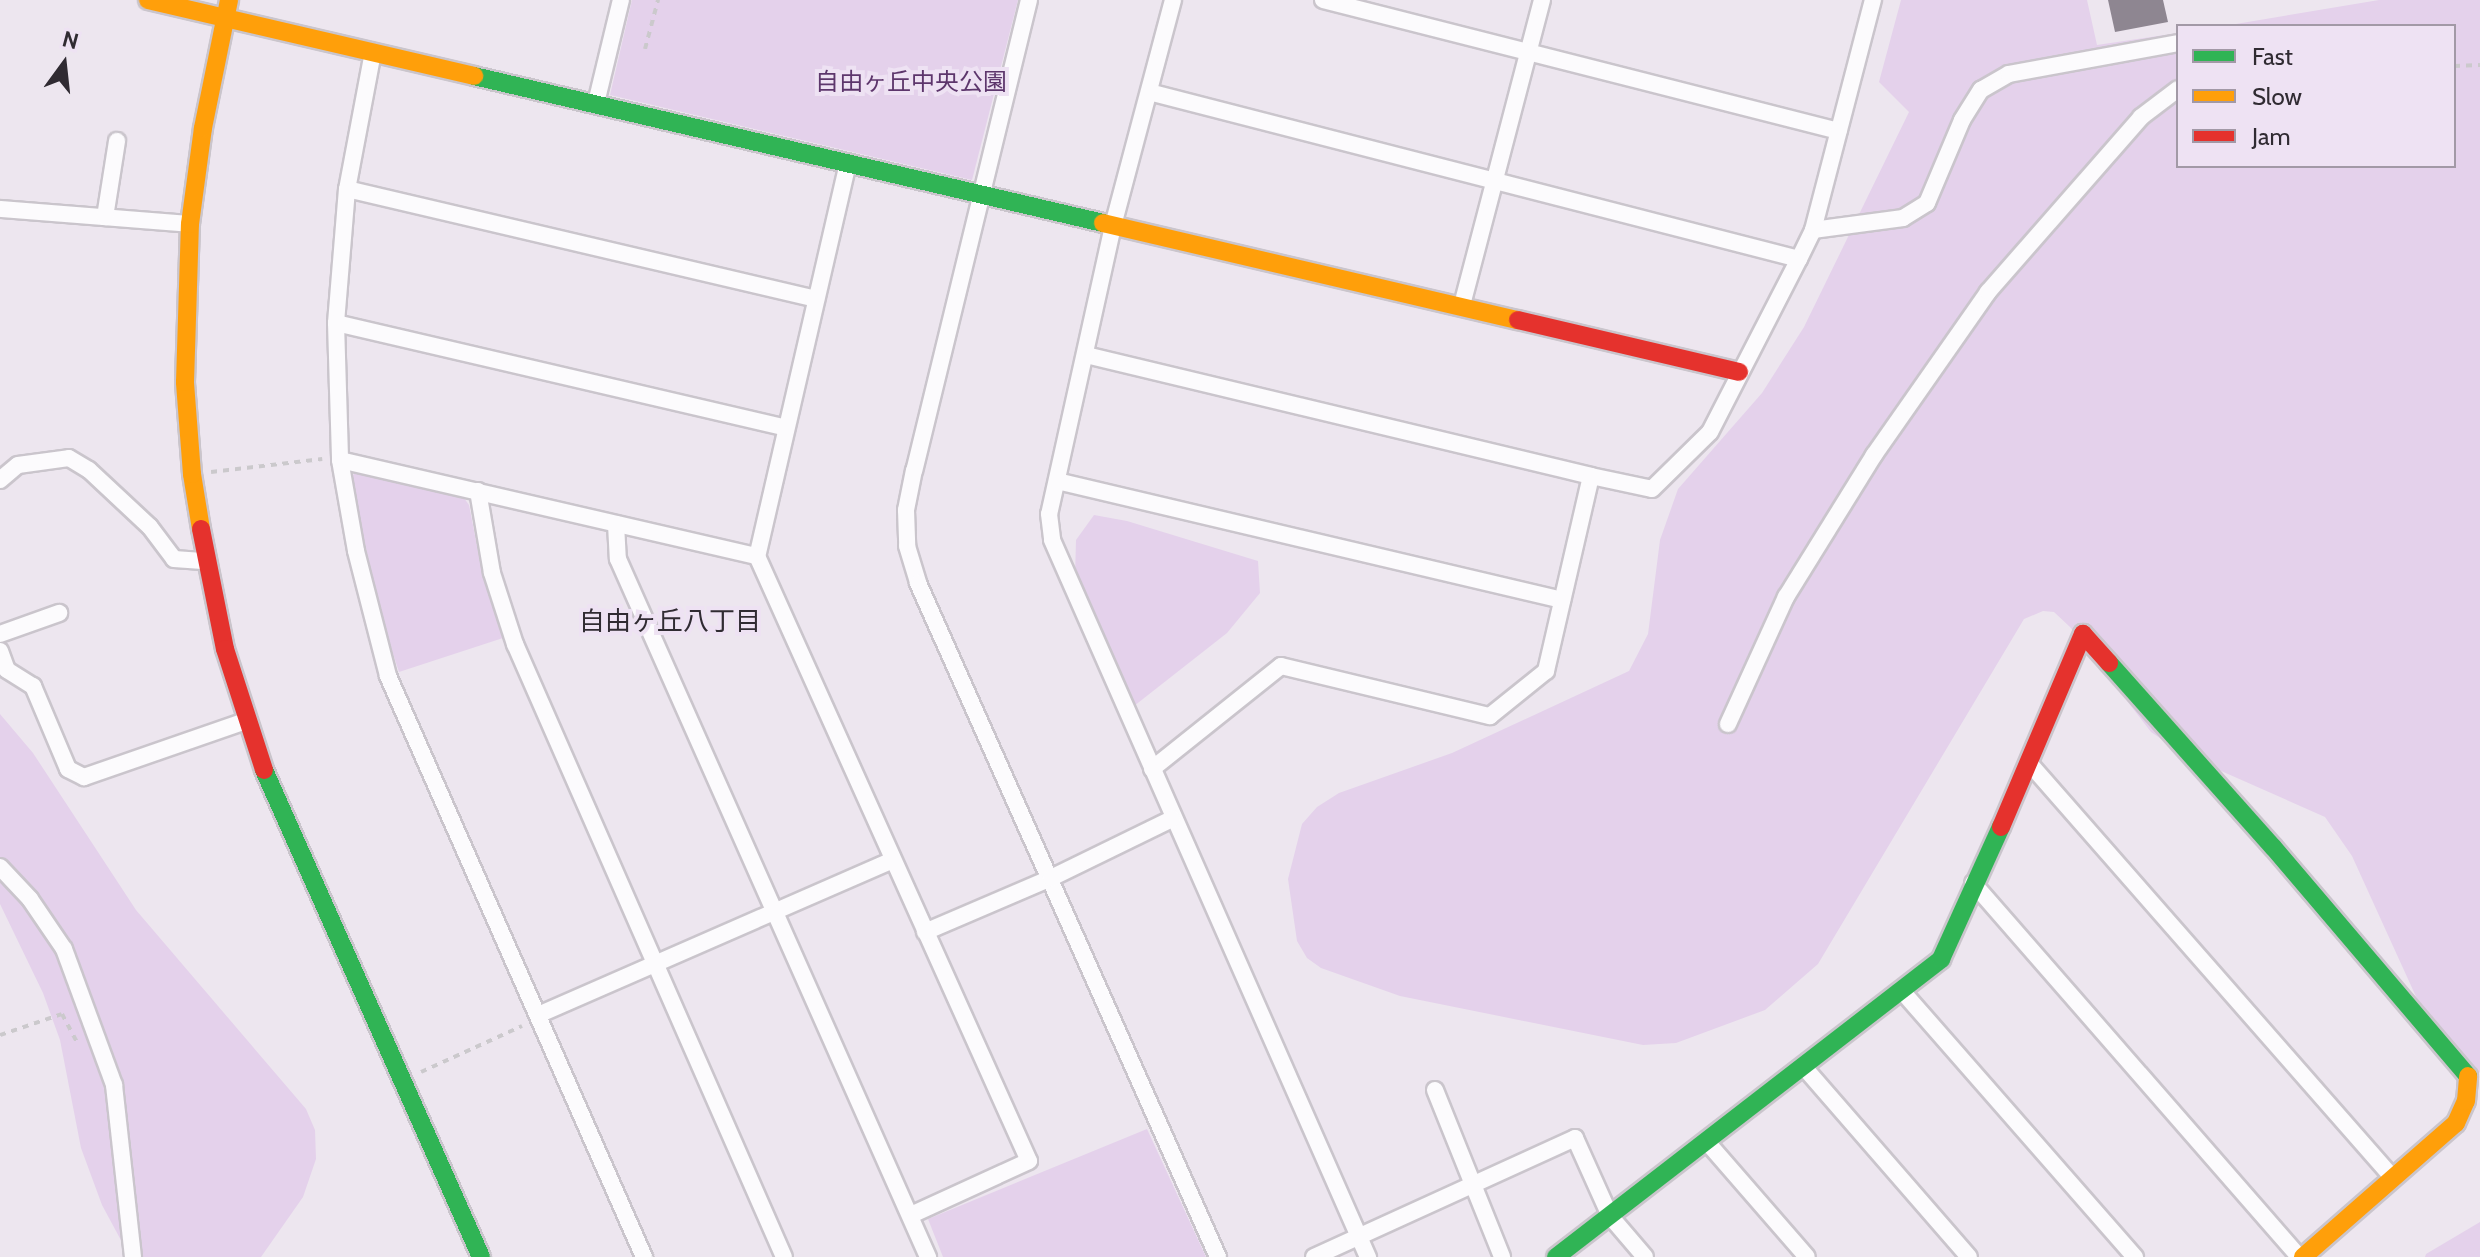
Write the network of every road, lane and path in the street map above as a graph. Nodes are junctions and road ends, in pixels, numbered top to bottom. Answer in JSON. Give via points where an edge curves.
{"nodes":[{"id":1,"x":148,"y":0,"type":"edge"},
{"id":2,"x":229,"y":0,"type":"edge"},
{"id":3,"x":621,"y":0,"type":"edge"},
{"id":4,"x":658,"y":0,"type":"edge"},
{"id":5,"x":1029,"y":0,"type":"edge"},
{"id":6,"x":1173,"y":0,"type":"edge"},
{"id":7,"x":1323,"y":0,"type":"edge"},
{"id":8,"x":1542,"y":0,"type":"edge"},
{"id":9,"x":1868,"y":1,"type":"edge"},
{"id":10,"x":225,"y":19,"type":"junction"},
{"id":11,"x":2176,"y":43,"type":"edge"},
{"id":12,"x":645,"y":49,"type":"dead end"},
{"id":13,"x":373,"y":52,"type":"junction"},
{"id":14,"x":1529,"y":52,"type":"junction"},
{"id":15,"x":2480,"y":65,"type":"edge"},
{"id":16,"x":2456,"y":66,"type":"edge"},
{"id":17,"x":2176,"y":91,"type":"edge"},
{"id":18,"x":1149,"y":92,"type":"junction"},
{"id":19,"x":596,"y":103,"type":"junction"},
{"id":20,"x":1839,"y":131,"type":"junction"},
{"id":21,"x":117,"y":141,"type":"dead end"},
{"id":22,"x":848,"y":163,"type":"junction"},
{"id":23,"x":1496,"y":180,"type":"junction"},
{"id":24,"x":347,"y":189,"type":"junction"},
{"id":25,"x":979,"y":195,"type":"junction"},
{"id":26,"x":0,"y":209,"type":"edge"},
{"id":27,"x":105,"y":217,"type":"junction"},
{"id":28,"x":190,"y":224,"type":"junction"},
{"id":29,"x":1113,"y":226,"type":"junction"},
{"id":30,"x":1813,"y":230,"type":"junction"},
{"id":31,"x":1799,"y":259,"type":"junction"},
{"id":32,"x":816,"y":299,"type":"junction"},
{"id":33,"x":1462,"y":305,"type":"junction"},
{"id":34,"x":336,"y":323,"type":"junction"},
{"id":35,"x":1086,"y":355,"type":"junction"},
{"id":36,"x":1739,"y":372,"type":"junction"},
{"id":37,"x":786,"y":428,"type":"junction"},
{"id":38,"x":340,"y":460,"type":"junction"},
{"id":39,"x":192,"y":474,"type":"junction"},
{"id":40,"x":1591,"y":476,"type":"junction"},
{"id":41,"x":0,"y":480,"type":"edge"},
{"id":42,"x":1057,"y":481,"type":"junction"},
{"id":43,"x":478,"y":491,"type":"junction"},
{"id":44,"x":616,"y":524,"type":"junction"},
{"id":45,"x":757,"y":556,"type":"junction"},
{"id":46,"x":206,"y":561,"type":"junction"},
{"id":47,"x":1562,"y":600,"type":"junction"},
{"id":48,"x":59,"y":613,"type":"dead end"},
{"id":49,"x":0,"y":634,"type":"edge"},
{"id":50,"x":0,"y":651,"type":"edge"},
{"id":51,"x":246,"y":721,"type":"junction"},
{"id":52,"x":1728,"y":724,"type":"dead end"},
{"id":53,"x":2030,"y":764,"type":"junction"},
{"id":54,"x":1152,"y":769,"type":"junction"},
{"id":55,"x":1172,"y":819,"type":"junction"},
{"id":56,"x":893,"y":860,"type":"junction"},
{"id":57,"x":0,"y":867,"type":"edge"},
{"id":58,"x":1051,"y":878,"type":"junction"},
{"id":59,"x":1973,"y":883,"type":"junction"},
{"id":60,"x":774,"y":911,"type":"junction"},
{"id":61,"x":925,"y":932,"type":"junction"},
{"id":62,"x":656,"y":963,"type":"junction"},
{"id":63,"x":1902,"y":991,"type":"junction"},
{"id":64,"x":538,"y":1017,"type":"junction"},
{"id":65,"x":0,"y":1035,"type":"edge"},
{"id":66,"x":81,"y":1051,"type":"dead end"},
{"id":67,"x":1803,"y":1066,"type":"junction"},
{"id":68,"x":401,"y":1080,"type":"junction"},
{"id":69,"x":1435,"y":1090,"type":"dead end"},
{"id":70,"x":1707,"y":1142,"type":"junction"},
{"id":71,"x":2393,"y":1178,"type":"junction"},
{"id":72,"x":1473,"y":1185,"type":"junction"},
{"id":73,"x":911,"y":1215,"type":"junction"},
{"id":74,"x":1610,"y":1216,"type":"junction"},
{"id":75,"x":1360,"y":1236,"type":"junction"},
{"id":76,"x":133,"y":1257,"type":"edge"},
{"id":77,"x":481,"y":1257,"type":"edge"},
{"id":78,"x":644,"y":1257,"type":"edge"},
{"id":79,"x":784,"y":1257,"type":"edge"},
{"id":80,"x":928,"y":1257,"type":"edge"},
{"id":81,"x":1218,"y":1257,"type":"edge"},
{"id":82,"x":1314,"y":1257,"type":"edge"},
{"id":83,"x":1368,"y":1257,"type":"edge"},
{"id":84,"x":1502,"y":1257,"type":"edge"},
{"id":85,"x":1556,"y":1257,"type":"edge"},
{"id":86,"x":1645,"y":1257,"type":"edge"},
{"id":87,"x":1807,"y":1257,"type":"edge"},
{"id":88,"x":1969,"y":1257,"type":"edge"},
{"id":89,"x":2135,"y":1257,"type":"edge"},
{"id":90,"x":2301,"y":1257,"type":"edge"}],
"edges":[{"from":1,"to":10,"type":"street"},
{"from":2,"to":10,"type":"street"},
{"from":3,"to":19,"type":"street"},
{"from":4,"to":12,"type":"path"},
{"from":5,"to":25,"type":"street"},
{"from":6,"to":18,"type":"street"},
{"from":7,"to":14,"type":"street"},
{"from":8,"to":14,"type":"street"},
{"from":9,"to":20,"type":"street"},
{"from":10,"to":13,"type":"street"},
{"from":10,"to":28,"type":"street"},
{"from":11,"to":30,"type":"street","via":[[2009,74],[1981,90],[1962,120],[1927,203],[1903,218]]},
{"from":13,"to":19,"type":"street"},
{"from":13,"to":24,"type":"street"},
{"from":14,"to":20,"type":"street"},
{"from":14,"to":23,"type":"street"},
{"from":15,"to":16,"type":"path"},
{"from":17,"to":52,"type":"street","via":[[2141,117],[1988,292],[1874,455],[1786,597]]},
{"from":18,"to":23,"type":"street"},
{"from":18,"to":29,"type":"street"},
{"from":19,"to":22,"type":"street"},
{"from":20,"to":30,"type":"street"},
{"from":21,"to":27,"type":"street"},
{"from":22,"to":25,"type":"street"},
{"from":22,"to":32,"type":"street"},
{"from":23,"to":31,"type":"street"},
{"from":23,"to":33,"type":"street"},
{"from":24,"to":32,"type":"street"},
{"from":24,"to":34,"type":"street"},
{"from":25,"to":29,"type":"street"},
{"from":25,"to":58,"type":"street","via":[[911,484],[907,546],[918,583]]},
{"from":26,"to":27,"type":"street"},
{"from":27,"to":28,"type":"street"},
{"from":28,"to":39,"type":"street","via":[[185,382]]},
{"from":29,"to":33,"type":"street"},
{"from":29,"to":35,"type":"street"},
{"from":30,"to":31,"type":"street"},
{"from":31,"to":36,"type":"street"},
{"from":32,"to":37,"type":"street"},
{"from":33,"to":36,"type":"street"},
{"from":34,"to":37,"type":"street"},
{"from":34,"to":38,"type":"street"},
{"from":35,"to":40,"type":"street"},
{"from":35,"to":42,"type":"street"},
{"from":36,"to":40,"type":"street","via":[[1710,432],[1652,489]]},
{"from":37,"to":45,"type":"street"},
{"from":38,"to":39,"type":"path"},
{"from":38,"to":43,"type":"street"},
{"from":38,"to":64,"type":"street","via":[[356,551],[388,676]]},
{"from":39,"to":46,"type":"street"},
{"from":40,"to":47,"type":"street"},
{"from":41,"to":46,"type":"street","via":[[18,465],[69,458],[150,527],[174,559]]},
{"from":42,"to":47,"type":"street"},
{"from":42,"to":54,"type":"street","via":[[1049,514],[1052,540]]},
{"from":43,"to":44,"type":"street"},
{"from":43,"to":62,"type":"street","via":[[492,573],[515,644]]},
{"from":44,"to":45,"type":"street"},
{"from":44,"to":60,"type":"street","via":[[618,559]]},
{"from":45,"to":56,"type":"street"},
{"from":46,"to":51,"type":"street"},
{"from":47,"to":54,"type":"street","via":[[1546,671],[1490,716],[1281,666]]},
{"from":48,"to":49,"type":"street"},
{"from":50,"to":51,"type":"street","via":[[7,670],[33,686],[68,769],[84,777]]},
{"from":51,"to":68,"type":"street","via":[[302,862]]},
{"from":53,"to":59,"type":"street"},
{"from":53,"to":71,"type":"street"},
{"from":53,"to":71,"type":"street","via":[[2083,634],[2469,1077],[2456,1123]]},
{"from":54,"to":55,"type":"street"},
{"from":55,"to":58,"type":"street"},
{"from":55,"to":75,"type":"street"},
{"from":56,"to":60,"type":"street"},
{"from":56,"to":61,"type":"street"},
{"from":57,"to":76,"type":"street","via":[[64,949],[114,1085]]},
{"from":58,"to":61,"type":"street"},
{"from":58,"to":81,"type":"street"},
{"from":59,"to":63,"type":"street","via":[[1941,959]]},
{"from":59,"to":90,"type":"street"},
{"from":60,"to":62,"type":"street"},
{"from":60,"to":73,"type":"street"},
{"from":61,"to":73,"type":"street","via":[[1029,1161]]},
{"from":62,"to":64,"type":"street"},
{"from":62,"to":79,"type":"street"},
{"from":63,"to":67,"type":"street"},
{"from":63,"to":89,"type":"street"},
{"from":64,"to":68,"type":"path"},
{"from":64,"to":78,"type":"street"},
{"from":65,"to":66,"type":"path","via":[[62,1014]]},
{"from":67,"to":70,"type":"street"},
{"from":67,"to":88,"type":"street"},
{"from":68,"to":77,"type":"street"},
{"from":69,"to":72,"type":"street"},
{"from":70,"to":74,"type":"street"},
{"from":70,"to":87,"type":"street"},
{"from":71,"to":90,"type":"street"},
{"from":72,"to":74,"type":"street","via":[[1575,1138]]},
{"from":72,"to":75,"type":"street"},
{"from":72,"to":84,"type":"street"},
{"from":73,"to":80,"type":"street"},
{"from":74,"to":85,"type":"street"},
{"from":74,"to":86,"type":"street"},
{"from":75,"to":82,"type":"street"},
{"from":75,"to":83,"type":"street"}]}
